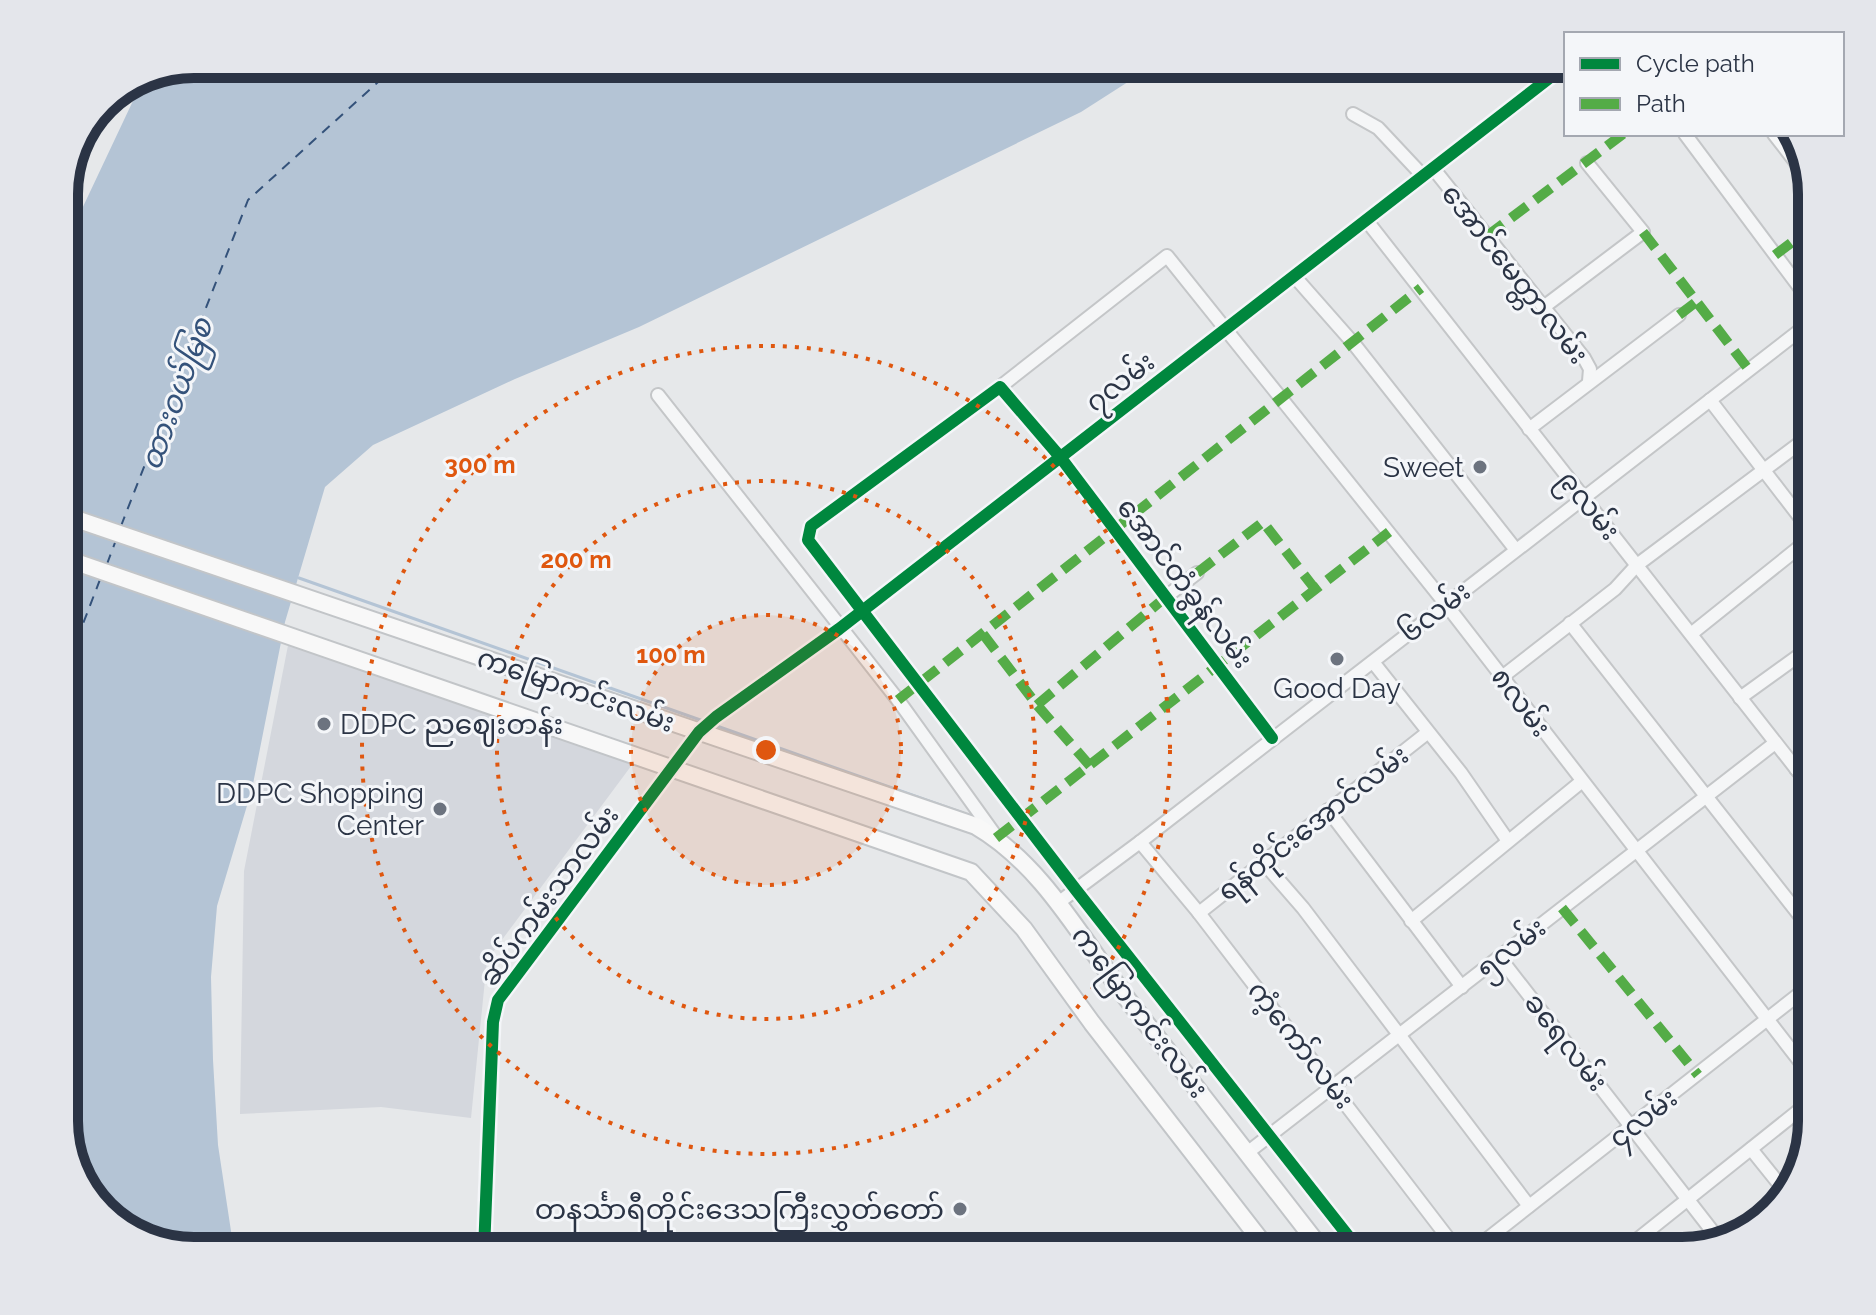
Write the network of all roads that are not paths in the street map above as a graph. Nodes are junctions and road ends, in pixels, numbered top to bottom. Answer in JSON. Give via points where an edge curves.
{"nodes":[{"id":1,"x":1549,"y":78,"type":"edge"},
{"id":2,"x":1353,"y":114,"type":"dead end"},
{"id":3,"x":1686,"y":136,"type":"edge"},
{"id":4,"x":1776,"y":136,"type":"edge"},
{"id":5,"x":1791,"y":156,"type":"edge"},
{"id":6,"x":1587,"y":163,"type":"dead end"},
{"id":7,"x":1428,"y":172,"type":"junction"},
{"id":8,"x":1367,"y":221,"type":"junction"},
{"id":9,"x":1295,"y":277,"type":"junction"},
{"id":10,"x":1798,"y":285,"type":"edge"},
{"id":11,"x":1545,"y":306,"type":"junction"},
{"id":12,"x":1679,"y":315,"type":"dead end"},
{"id":13,"x":1228,"y":328,"type":"junction"},
{"id":14,"x":1798,"y":332,"type":"edge"},
{"id":15,"x":1589,"y":381,"type":"junction"},
{"id":16,"x":1000,"y":387,"type":"junction"},
{"id":17,"x":658,"y":395,"type":"dead end"},
{"id":18,"x":1710,"y":400,"type":"junction"},
{"id":19,"x":1529,"y":429,"type":"junction"},
{"id":20,"x":1798,"y":445,"type":"edge"},
{"id":21,"x":1061,"y":458,"type":"junction"},
{"id":22,"x":1765,"y":470,"type":"junction"},
{"id":23,"x":1583,"y":498,"type":"junction"},
{"id":24,"x":1798,"y":516,"type":"edge"},
{"id":25,"x":78,"y":520,"type":"edge"},
{"id":26,"x":1798,"y":546,"type":"edge"},
{"id":27,"x":1516,"y":550,"type":"junction"},
{"id":28,"x":78,"y":563,"type":"edge"},
{"id":29,"x":1637,"y":565,"type":"junction"},
{"id":30,"x":1197,"y":573,"type":"dead end"},
{"id":31,"x":1167,"y":596,"type":"junction"},
{"id":32,"x":1445,"y":603,"type":"junction"},
{"id":33,"x":863,"y":611,"type":"junction"},
{"id":34,"x":1570,"y":623,"type":"junction"},
{"id":35,"x":839,"y":629,"type":"junction"},
{"id":36,"x":1691,"y":634,"type":"junction"},
{"id":37,"x":1798,"y":656,"type":"edge"},
{"id":38,"x":1373,"y":662,"type":"junction"},
{"id":39,"x":1502,"y":677,"type":"junction"},
{"id":40,"x":1740,"y":698,"type":"junction"},
{"id":41,"x":699,"y":732,"type":"junction"},
{"id":42,"x":1427,"y":733,"type":"junction"},
{"id":43,"x":1272,"y":738,"type":"junction"},
{"id":44,"x":1775,"y":743,"type":"junction"},
{"id":45,"x":673,"y":767,"type":"junction"},
{"id":46,"x":1796,"y":769,"type":"joint"},
{"id":47,"x":1798,"y":772,"type":"edge"},
{"id":48,"x":1581,"y":782,"type":"junction"},
{"id":49,"x":1706,"y":796,"type":"junction"},
{"id":50,"x":1328,"y":810,"type":"junction"},
{"id":51,"x":996,"y":838,"type":"junction"},
{"id":52,"x":1508,"y":841,"type":"junction"},
{"id":53,"x":1140,"y":842,"type":"junction"},
{"id":54,"x":1634,"y":851,"type":"junction"},
{"id":55,"x":1263,"y":862,"type":"junction"},
{"id":56,"x":1076,"y":890,"type":"junction"},
{"id":57,"x":1058,"y":903,"type":"junction"},
{"id":58,"x":1199,"y":913,"type":"junction"},
{"id":59,"x":1798,"y":913,"type":"edge"},
{"id":60,"x":1411,"y":921,"type":"junction"},
{"id":61,"x":1500,"y":958,"type":"junction"},
{"id":62,"x":1462,"y":987,"type":"junction"},
{"id":63,"x":1798,"y":996,"type":"edge"},
{"id":64,"x":1767,"y":1021,"type":"junction"},
{"id":65,"x":1398,"y":1035,"type":"junction"},
{"id":66,"x":1798,"y":1060,"type":"edge"},
{"id":67,"x":1333,"y":1087,"type":"junction"},
{"id":68,"x":1798,"y":1111,"type":"edge"},
{"id":69,"x":1632,"y":1128,"type":"junction"},
{"id":70,"x":1269,"y":1136,"type":"junction"},
{"id":71,"x":1751,"y":1149,"type":"junction"},
{"id":72,"x":1247,"y":1153,"type":"junction"},
{"id":73,"x":1779,"y":1184,"type":"edge"},
{"id":74,"x":1689,"y":1198,"type":"junction"},
{"id":75,"x":1529,"y":1206,"type":"junction"},
{"id":76,"x":1714,"y":1232,"type":"edge"},
{"id":77,"x":485,"y":1237,"type":"edge"},
{"id":78,"x":1258,"y":1237,"type":"edge"},
{"id":79,"x":1312,"y":1237,"type":"edge"},
{"id":80,"x":1349,"y":1237,"type":"edge"},
{"id":81,"x":1447,"y":1237,"type":"edge"},
{"id":82,"x":1490,"y":1237,"type":"edge"},
{"id":83,"x":1640,"y":1237,"type":"edge"}],
"edges":[{"from":1,"to":7,"type":"street","name":"၇လမ်း"},
{"from":2,"to":7,"type":"street","name":"အောင်မေတ္တာလမ်း","via":[[1378,128]]},
{"from":3,"to":10,"type":"street"},
{"from":4,"to":5,"type":"street"},
{"from":6,"to":11,"type":"street","via":[[1643,232]]},
{"from":7,"to":8,"type":"street","name":"၇လမ်း"},
{"from":7,"to":11,"type":"street","name":"အောင်မေတ္တာလမ်း"},
{"from":8,"to":9,"type":"street","name":"၇လမ်း"},
{"from":8,"to":19,"type":"street","name":"၉လမ်း"},
{"from":9,"to":13,"type":"street","name":"၇လမ်း"},
{"from":9,"to":27,"type":"street"},
{"from":11,"to":15,"type":"street","name":"အောင်မေတ္တာလမ်း","via":[[1584,358]]},
{"from":12,"to":15,"type":"street"},
{"from":13,"to":16,"type":"street","name":"၈လမ်း","via":[[1167,256]]},
{"from":13,"to":21,"type":"street","name":"၇လမ်း"},
{"from":13,"to":32,"type":"street","name":"၈လမ်း"},
{"from":14,"to":18,"type":"street","name":"၆လမ်း"},
{"from":15,"to":19,"type":"street"},
{"from":16,"to":21,"type":"street","name":"အောင်တံခွန်လမ်း"},
{"from":16,"to":33,"type":"street","via":[[811,526],[808,540]]},
{"from":17,"to":35,"type":"street"},
{"from":18,"to":22,"type":"street"},
{"from":18,"to":23,"type":"street","name":"၆လမ်း"},
{"from":19,"to":23,"type":"street","name":"၉လမ်း"},
{"from":20,"to":22,"type":"street"},
{"from":21,"to":31,"type":"street","name":"အောင်တံခွန်လမ်း"},
{"from":21,"to":33,"type":"street","name":"၇လမ်း"},
{"from":22,"to":24,"type":"street"},
{"from":22,"to":29,"type":"street"},
{"from":23,"to":27,"type":"street","name":"၆လမ်း"},
{"from":23,"to":29,"type":"street","name":"၉လမ်း"},
{"from":25,"to":41,"type":"main road","name":"ကမြောကင်းလမ်း"},
{"from":26,"to":36,"type":"street"},
{"from":27,"to":32,"type":"street","name":"၆လမ်း"},
{"from":28,"to":45,"type":"main road","name":"ကမြောကင်းလမ်း"},
{"from":29,"to":34,"type":"street"},
{"from":29,"to":36,"type":"street","name":"၉လမ်း"},
{"from":30,"to":31,"type":"street"},
{"from":31,"to":43,"type":"street","name":"အောင်တံခွန်လမ်း"},
{"from":32,"to":38,"type":"street","name":"၆လမ်း"},
{"from":32,"to":39,"type":"street","name":"၈လမ်း"},
{"from":33,"to":35,"type":"street","name":"၇လမ်း"},
{"from":33,"to":56,"type":"street"},
{"from":34,"to":39,"type":"street"},
{"from":34,"to":49,"type":"street"},
{"from":35,"to":41,"type":"street","name":"၇လမ်း"},
{"from":35,"to":51,"type":"street","via":[[898,700]]},
{"from":36,"to":40,"type":"street","name":"၉လမ်း"},
{"from":37,"to":40,"type":"street"},
{"from":38,"to":42,"type":"street"},
{"from":38,"to":43,"type":"street","name":"၆လမ်း"},
{"from":39,"to":48,"type":"street","name":"၈လမ်း"},
{"from":40,"to":44,"type":"street","name":"၉လမ်း"},
{"from":41,"to":45,"type":"street","name":"ဆိပ်ကမ်းသာလမ်း"},
{"from":41,"to":51,"type":"main road","name":"ကမြောကင်းလမ်း","via":[[976,826]]},
{"from":42,"to":50,"type":"street","name":"ရန်တိုင်းအောင်လမ်း"},
{"from":42,"to":52,"type":"street"},
{"from":43,"to":53,"type":"street","name":"၆လမ်း"},
{"from":44,"to":46,"type":"street","name":"၉လမ်း"},
{"from":44,"to":49,"type":"street","name":"၅လမ်း"},
{"from":45,"to":77,"type":"street","name":"ဆိပ်ကမ်းသာလမ်း","via":[[498,1000]]},
{"from":45,"to":78,"type":"main road","name":"ကမြောကင်းလမ်း","via":[[971,872],[1024,929]]},
{"from":46,"to":47,"type":"street","name":"၉လမ်း"},
{"from":48,"to":52,"type":"street"},
{"from":48,"to":54,"type":"street","name":"၈လမ်း"},
{"from":49,"to":54,"type":"street","name":"၅လမ်း"},
{"from":49,"to":59,"type":"street"},
{"from":50,"to":55,"type":"street","name":"ရန်တိုင်းအောင်လမ်း"},
{"from":50,"to":60,"type":"street"},
{"from":51,"to":57,"type":"main road","name":"ကမြောကင်းလမ်း"},
{"from":52,"to":60,"type":"street"},
{"from":53,"to":56,"type":"street","name":"၆လမ်း"},
{"from":53,"to":58,"type":"street","name":"ကံ့ကော်လမ်း"},
{"from":54,"to":61,"type":"street","name":"၅လမ်း"},
{"from":54,"to":64,"type":"street","name":"၈လမ်း"},
{"from":55,"to":58,"type":"street","name":"ရန်တိုင်းအောင်လမ်း"},
{"from":55,"to":65,"type":"street"},
{"from":56,"to":57,"type":"street","name":"၆လမ်း"},
{"from":56,"to":70,"type":"street"},
{"from":57,"to":72,"type":"main road","name":"ကမြောကင်းလမ်း"},
{"from":58,"to":67,"type":"street","name":"ကံ့ကော်လမ်း"},
{"from":60,"to":62,"type":"street"},
{"from":61,"to":62,"type":"street","name":"၅လမ်း"},
{"from":61,"to":69,"type":"street","name":"ခရေလမ်း"},
{"from":62,"to":65,"type":"street","name":"၅လမ်း"},
{"from":63,"to":64,"type":"street","name":"၄လမ်း"},
{"from":64,"to":66,"type":"street","name":"၈လမ်း"},
{"from":64,"to":69,"type":"street","name":"၄လမ်း"},
{"from":65,"to":67,"type":"street","name":"၅လမ်း"},
{"from":65,"to":75,"type":"street"},
{"from":67,"to":70,"type":"street","name":"၅လမ်း"},
{"from":67,"to":81,"type":"street","name":"ကံ့ကော်လမ်း"},
{"from":68,"to":71,"type":"street"},
{"from":69,"to":74,"type":"street","name":"ခရေလမ်း"},
{"from":69,"to":75,"type":"street","name":"၄လမ်း"},
{"from":70,"to":72,"type":"street","name":"၅လမ်း"},
{"from":70,"to":80,"type":"street"},
{"from":71,"to":73,"type":"street"},
{"from":71,"to":74,"type":"street"},
{"from":72,"to":79,"type":"main road","name":"ကမြောကင်းလမ်း"},
{"from":74,"to":76,"type":"street","name":"ခရေလမ်း"},
{"from":74,"to":83,"type":"street"},
{"from":75,"to":82,"type":"street","name":"၄လမ်း"}]}
